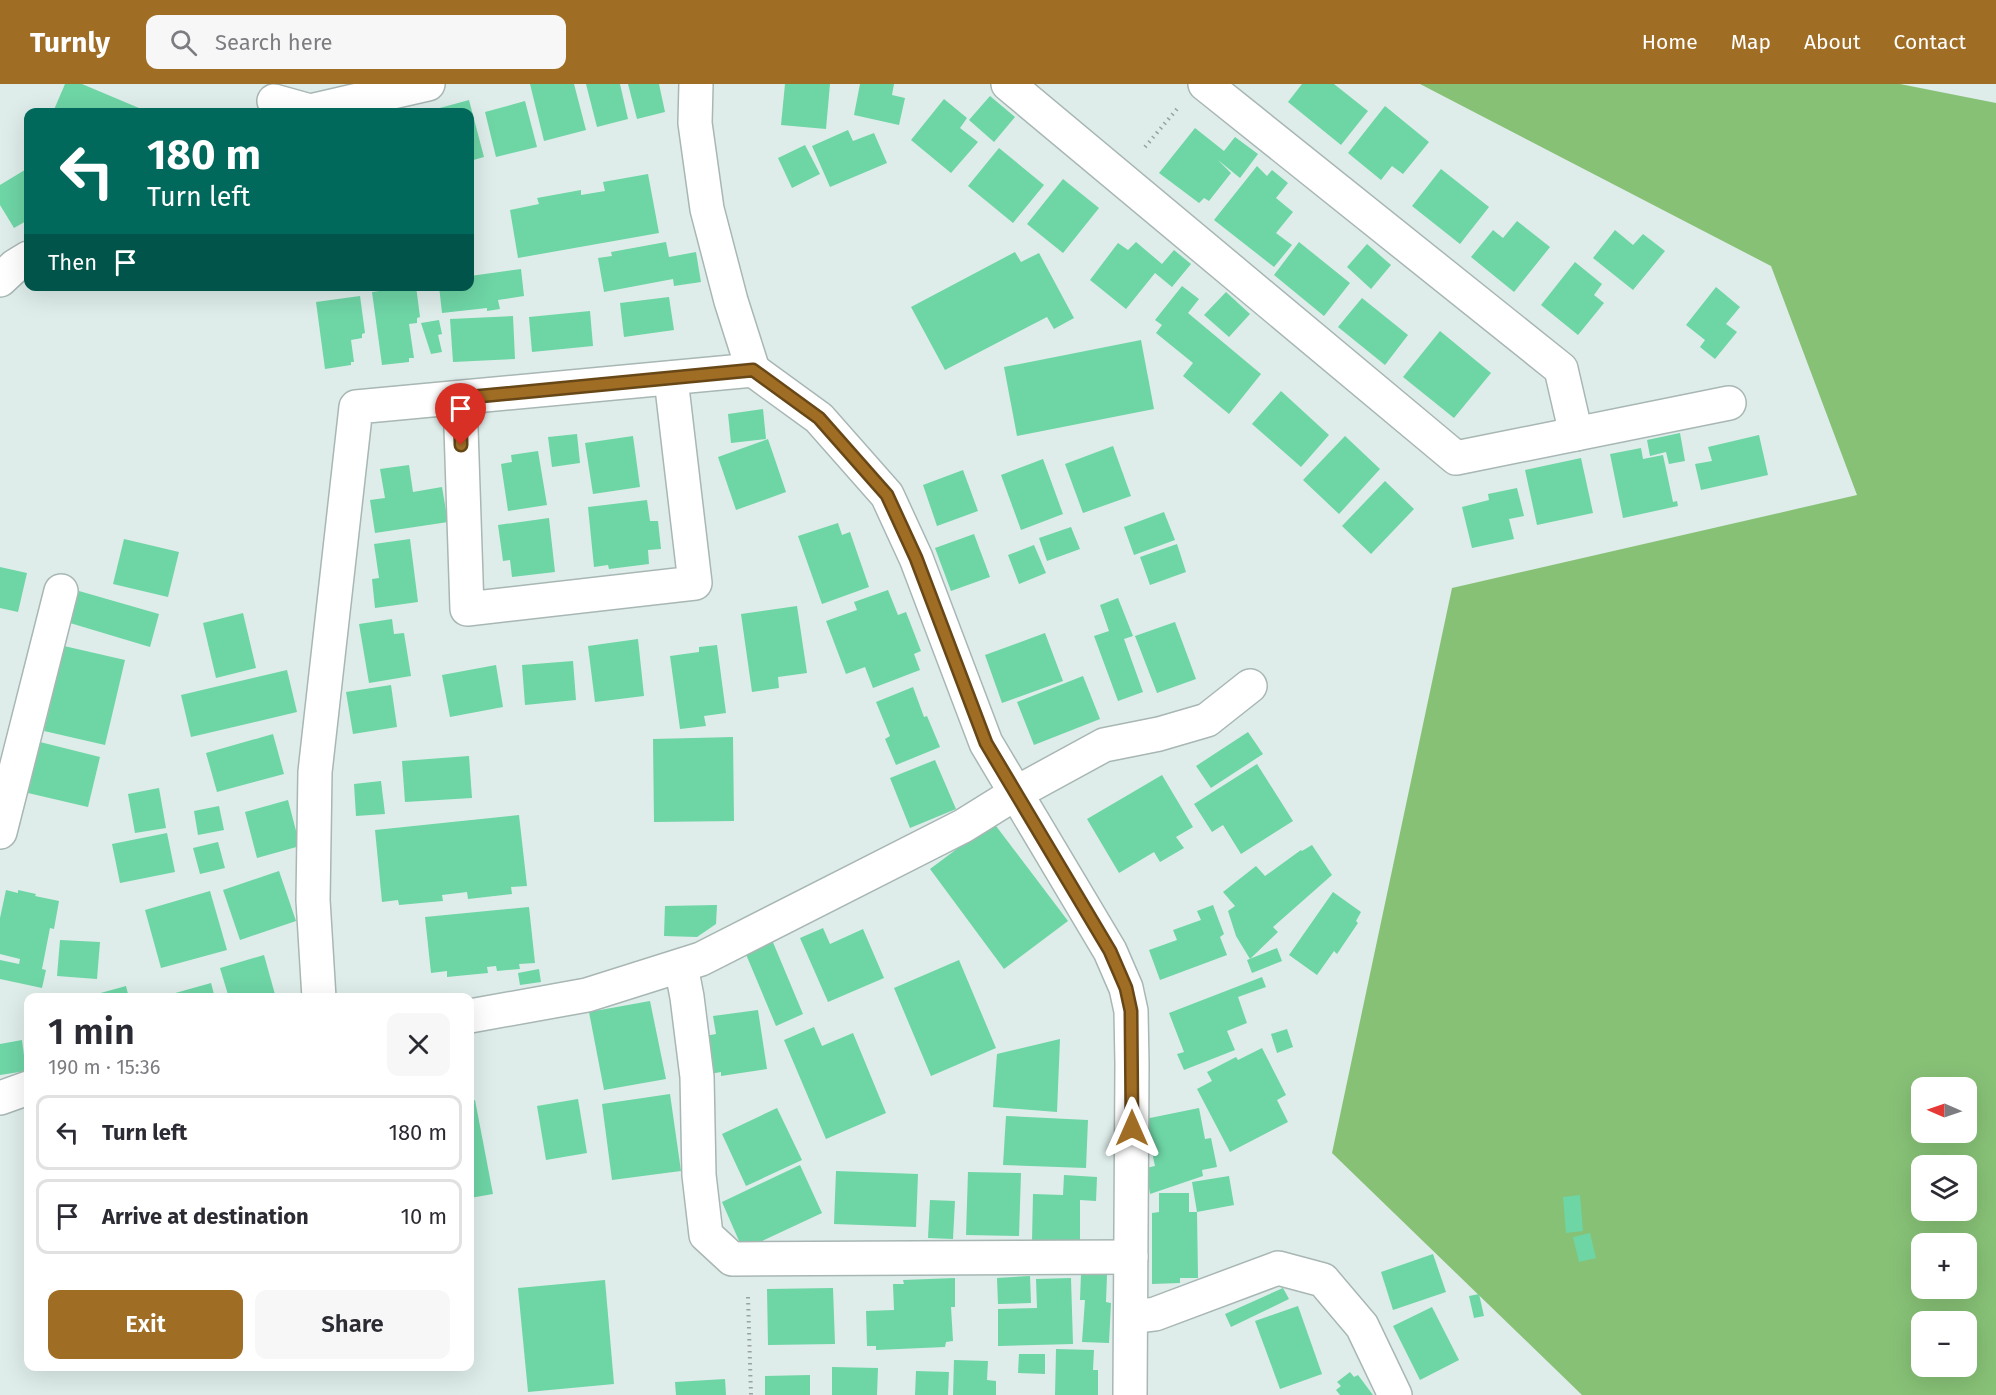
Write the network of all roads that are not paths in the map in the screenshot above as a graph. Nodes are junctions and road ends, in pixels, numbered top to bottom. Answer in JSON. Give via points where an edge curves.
{"nodes":[{"id":1,"x":428,"y":84,"type":"edge"},
{"id":2,"x":696,"y":84,"type":"edge"},
{"id":3,"x":1008,"y":84,"type":"edge"},
{"id":4,"x":1194,"y":92,"type":"edge"},
{"id":5,"x":275,"y":99,"type":"edge"},
{"id":6,"x":301,"y":108,"type":"edge"},
{"id":7,"x":323,"y":108,"type":"edge"},
{"id":8,"x":24,"y":260,"type":"edge"},
{"id":9,"x":0,"y":280,"type":"edge"},
{"id":10,"x":753,"y":370,"type":"junction"},
{"id":11,"x":671,"y":379,"type":"junction"},
{"id":12,"x":460,"y":398,"type":"junction"},
{"id":13,"x":1729,"y":403,"type":"dead end"},
{"id":14,"x":1576,"y":434,"type":"junction"},
{"id":15,"x":61,"y":591,"type":"dead end"},
{"id":16,"x":1250,"y":686,"type":"dead end"},
{"id":17,"x":1016,"y":793,"type":"junction"},
{"id":18,"x":0,"y":832,"type":"edge"},
{"id":19,"x":681,"y":966,"type":"junction"},
{"id":20,"x":319,"y":993,"type":"edge"},
{"id":21,"x":474,"y":1015,"type":"edge"},
{"id":22,"x":24,"y":1089,"type":"edge"},
{"id":23,"x":0,"y":1098,"type":"edge"},
{"id":24,"x":1131,"y":1257,"type":"junction"},
{"id":25,"x":1131,"y":1317,"type":"junction"},
{"id":26,"x":1130,"y":1395,"type":"edge"},
{"id":27,"x":1395,"y":1395,"type":"edge"}],
"edges":[{"from":1,"to":7,"type":"street"},
{"from":2,"to":10,"type":"street","via":[[694,123],[707,209]]},
{"from":3,"to":14,"type":"street","via":[[1456,458]]},
{"from":4,"to":14,"type":"street","via":[[1561,369]]},
{"from":5,"to":6,"type":"street"},
{"from":8,"to":9,"type":"street"},
{"from":10,"to":11,"type":"street"},
{"from":10,"to":17,"type":"street","via":[[819,418],[887,495],[916,558],[986,743]]},
{"from":11,"to":12,"type":"street"},
{"from":11,"to":12,"type":"street","via":[[695,583],[467,609]]},
{"from":12,"to":20,"type":"street","via":[[356,408],[315,772],[313,900]]},
{"from":13,"to":14,"type":"street"},
{"from":15,"to":18,"type":"street"},
{"from":16,"to":17,"type":"street","via":[[1207,720],[1104,745]]},
{"from":17,"to":19,"type":"street","via":[[953,832]]},
{"from":17,"to":24,"type":"street","via":[[1110,951],[1126,988],[1132,1032]]},
{"from":19,"to":21,"type":"street","via":[[587,996]]},
{"from":19,"to":24,"type":"street","via":[[697,1077],[699,1175],[706,1235],[732,1259]]},
{"from":22,"to":23,"type":"street"},
{"from":24,"to":25,"type":"street"},
{"from":25,"to":26,"type":"street"},
{"from":25,"to":27,"type":"street","via":[[1155,1314],[1278,1268],[1323,1280],[1362,1326]]}]}
